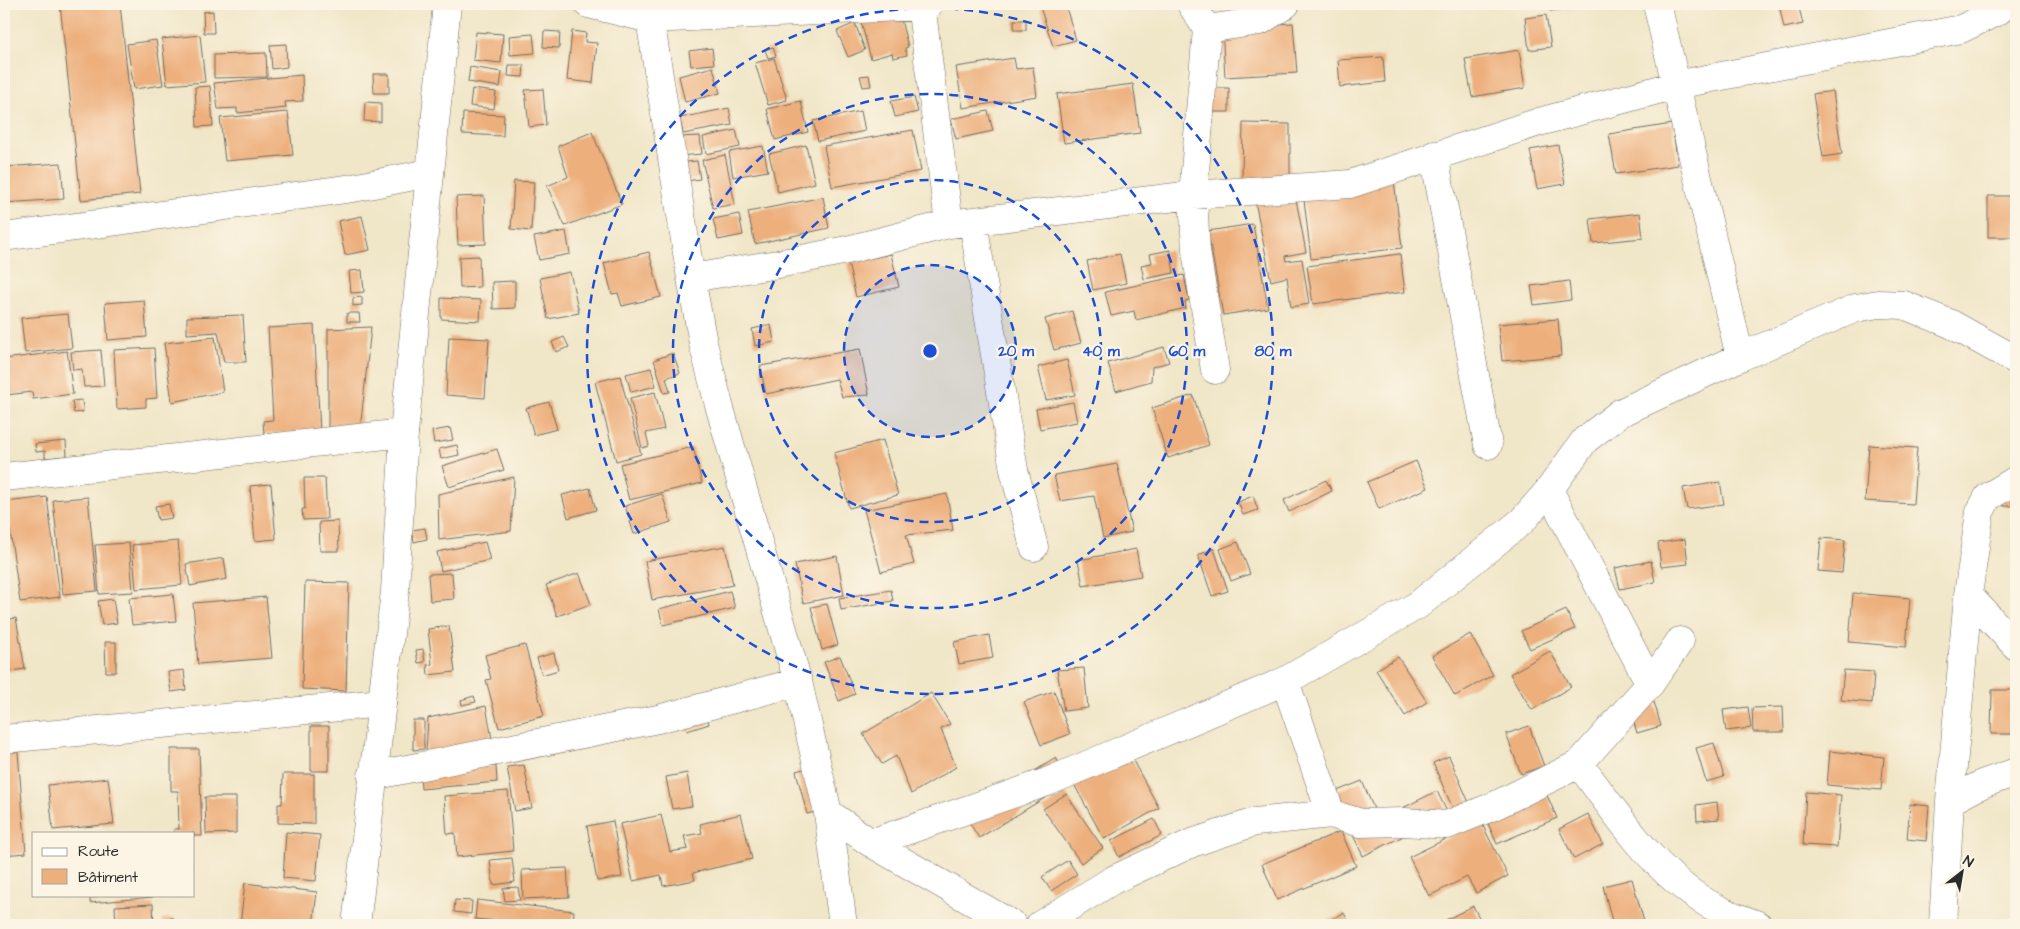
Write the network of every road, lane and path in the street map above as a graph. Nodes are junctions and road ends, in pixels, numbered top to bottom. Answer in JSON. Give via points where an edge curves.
{"nodes":[{"id":1,"x":447,"y":4,"type":"edge"},
{"id":2,"x":588,"y":4,"type":"edge"},
{"id":3,"x":1191,"y":4,"type":"edge"},
{"id":4,"x":1286,"y":4,"type":"edge"},
{"id":5,"x":1657,"y":4,"type":"edge"},
{"id":6,"x":2006,"y":4,"type":"edge"},
{"id":7,"x":923,"y":5,"type":"edge"},
{"id":8,"x":650,"y":19,"type":"junction"},
{"id":9,"x":1207,"y":29,"type":"junction"},
{"id":10,"x":1676,"y":85,"type":"junction"},
{"id":11,"x":1434,"y":155,"type":"junction"},
{"id":12,"x":429,"y":173,"type":"junction"},
{"id":13,"x":1193,"y":195,"type":"junction"},
{"id":14,"x":961,"y":223,"type":"junction"},
{"id":15,"x":4,"y":237,"type":"edge"},
{"id":16,"x":691,"y":278,"type":"junction"},
{"id":17,"x":1740,"y":357,"type":"junction"},
{"id":18,"x":2016,"y":360,"type":"edge"},
{"id":19,"x":1215,"y":370,"type":"dead end"},
{"id":20,"x":404,"y":433,"type":"junction"},
{"id":21,"x":1488,"y":445,"type":"dead end"},
{"id":22,"x":4,"y":477,"type":"edge"},
{"id":23,"x":2016,"y":480,"type":"edge"},
{"id":24,"x":1549,"y":490,"type":"junction"},
{"id":25,"x":1034,"y":547,"type":"dead end"},
{"id":26,"x":1968,"y":595,"type":"junction"},
{"id":27,"x":1680,"y":641,"type":"dead end"},
{"id":28,"x":2016,"y":646,"type":"edge"},
{"id":29,"x":1285,"y":681,"type":"junction"},
{"id":30,"x":798,"y":682,"type":"junction"},
{"id":31,"x":1650,"y":684,"type":"junction"},
{"id":32,"x":382,"y":703,"type":"junction"},
{"id":33,"x":4,"y":739,"type":"edge"},
{"id":34,"x":1580,"y":764,"type":"junction"},
{"id":35,"x":2016,"y":772,"type":"edge"},
{"id":36,"x":372,"y":776,"type":"junction"},
{"id":37,"x":1950,"y":801,"type":"junction"},
{"id":38,"x":828,"y":813,"type":"junction"},
{"id":39,"x":1331,"y":814,"type":"junction"},
{"id":40,"x":871,"y":843,"type":"junction"},
{"id":41,"x":356,"y":925,"type":"edge"},
{"id":42,"x":843,"y":925,"type":"edge"},
{"id":43,"x":1013,"y":925,"type":"edge"},
{"id":44,"x":1040,"y":925,"type":"edge"},
{"id":45,"x":1758,"y":925,"type":"edge"},
{"id":46,"x":1943,"y":925,"type":"edge"}],
"edges":[{"from":1,"to":12,"type":"main road"},
{"from":2,"to":8,"type":"main road"},
{"from":3,"to":9,"type":"main road"},
{"from":4,"to":9,"type":"main road","via":[[1260,21]]},
{"from":5,"to":10,"type":"main road"},
{"from":6,"to":10,"type":"main road","via":[[1961,29]]},
{"from":7,"to":8,"type":"main road"},
{"from":7,"to":14,"type":"main road"},
{"from":8,"to":16,"type":"main road"},
{"from":9,"to":13,"type":"main road"},
{"from":10,"to":11,"type":"main road","via":[[1539,122]]},
{"from":10,"to":17,"type":"main road"},
{"from":11,"to":13,"type":"main road","via":[[1350,184]]},
{"from":11,"to":21,"type":"main road"},
{"from":12,"to":15,"type":"main road","via":[[353,188]]},
{"from":12,"to":20,"type":"main road"},
{"from":13,"to":14,"type":"main road"},
{"from":13,"to":19,"type":"main road","via":[[1196,251]]},
{"from":14,"to":16,"type":"main road","via":[[847,250]]},
{"from":14,"to":25,"type":"main road","via":[[1014,470]]},
{"from":16,"to":30,"type":"main road","via":[[719,405]]},
{"from":17,"to":18,"type":"main road","via":[[1856,308],[1878,304],[1904,305],[1943,321]]},
{"from":17,"to":24,"type":"main road","via":[[1620,413],[1585,440]]},
{"from":20,"to":22,"type":"main road"},
{"from":20,"to":32,"type":"main road","via":[[395,590]]},
{"from":23,"to":26,"type":"main road","via":[[1988,497],[1980,512]]},
{"from":24,"to":29,"type":"main road","via":[[1522,521],[1418,605]]},
{"from":24,"to":31,"type":"main road"},
{"from":26,"to":28,"type":"main road"},
{"from":26,"to":37,"type":"main road"},
{"from":27,"to":31,"type":"main road"},
{"from":29,"to":39,"type":"main road"},
{"from":29,"to":40,"type":"main road","via":[[1047,782]]},
{"from":30,"to":36,"type":"main road","via":[[658,719]]},
{"from":30,"to":38,"type":"main road"},
{"from":31,"to":34,"type":"main road"},
{"from":32,"to":33,"type":"main road"},
{"from":32,"to":36,"type":"main road"},
{"from":34,"to":39,"type":"main road","via":[[1502,803],[1447,825],[1360,823]]},
{"from":34,"to":45,"type":"main road","via":[[1653,860],[1715,908]]},
{"from":35,"to":37,"type":"main road","via":[[1982,784]]},
{"from":36,"to":41,"type":"main road"},
{"from":37,"to":46,"type":"main road"},
{"from":38,"to":40,"type":"main road"},
{"from":38,"to":42,"type":"main road"},
{"from":39,"to":44,"type":"main road","via":[[1255,822],[1192,843],[1113,880]]},
{"from":40,"to":43,"type":"main road"}]}
